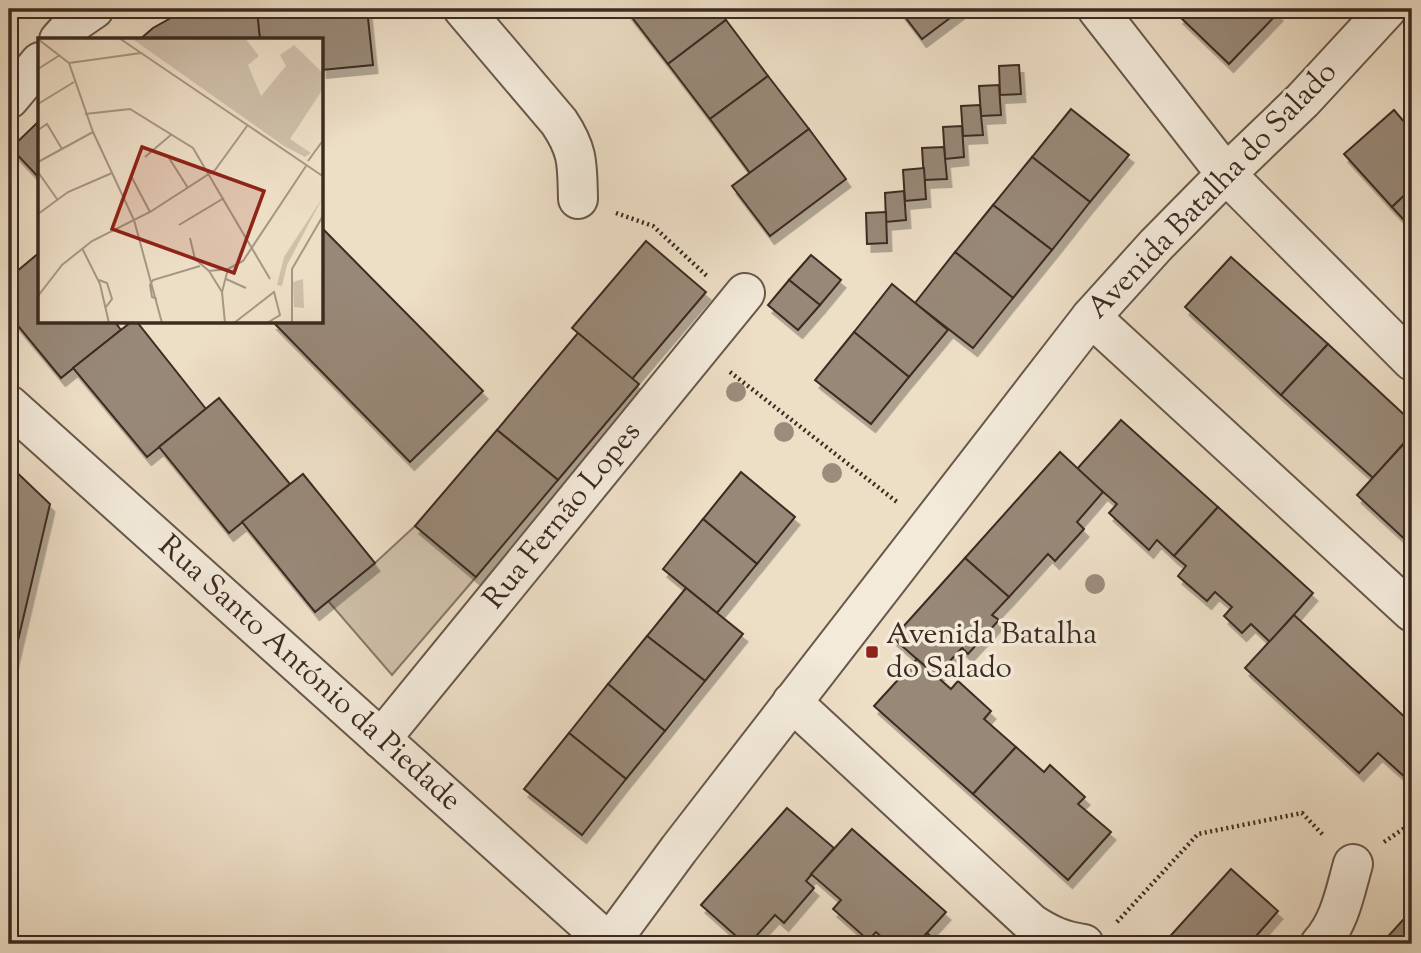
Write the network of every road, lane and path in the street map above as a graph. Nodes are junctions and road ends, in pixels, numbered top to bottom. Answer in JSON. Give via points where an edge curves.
{"nodes":[{"id":1,"x":463,"y":9,"type":"edge"},
{"id":2,"x":1097,"y":9,"type":"edge"},
{"id":3,"x":1387,"y":9,"type":"edge"},
{"id":4,"x":38,"y":64,"type":"edge"},
{"id":5,"x":9,"y":99,"type":"edge"},
{"id":6,"x":1226,"y":174,"type":"junction"},
{"id":7,"x":578,"y":199,"type":"joint"},
{"id":8,"x":741,"y":298,"type":"joint"},
{"id":9,"x":1091,"y":317,"type":"junction"},
{"id":10,"x":701,"y":348,"type":"junction"},
{"id":11,"x":1412,"y":361,"type":"edge"},
{"id":12,"x":9,"y":405,"type":"edge"},
{"id":13,"x":928,"y":527,"type":"junction"},
{"id":14,"x":1412,"y":612,"type":"edge"},
{"id":15,"x":792,"y":702,"type":"junction"},
{"id":16,"x":381,"y":738,"type":"junction"},
{"id":17,"x":1412,"y":823,"type":"edge"},
{"id":18,"x":1353,"y":864,"type":"junction"},
{"id":19,"x":1100,"y":934,"type":"edge"},
{"id":20,"x":610,"y":944,"type":"edge"},
{"id":21,"x":1320,"y":944,"type":"edge"}],
"edges":[{"from":1,"to":7,"type":"street","via":[[571,140]]},
{"from":2,"to":6,"type":"street"},
{"from":3,"to":6,"type":"street","name":"Avenida Batalha do Salado"},
{"from":4,"to":5,"type":"street"},
{"from":6,"to":9,"type":"street","name":"Avenida Batalha do Salado"},
{"from":6,"to":11,"type":"street"},
{"from":7,"to":8,"type":"path","via":[[653,226]]},
{"from":8,"to":10,"type":"street","name":"Rua Fernão Lopes"},
{"from":9,"to":13,"type":"street","name":"Avenida Batalha do Salado"},
{"from":9,"to":14,"type":"street"},
{"from":10,"to":13,"type":"path"},
{"from":10,"to":16,"type":"street","name":"Rua Fernão Lopes"},
{"from":12,"to":16,"type":"street","name":"Rua Santo António da Piedade"},
{"from":13,"to":15,"type":"street","name":"Avenida Batalha do Salado"},
{"from":15,"to":19,"type":"street","via":[[1031,923],[1072,943]]},
{"from":15,"to":20,"type":"street","name":"Avenida Batalha do Salado"},
{"from":16,"to":20,"type":"street","name":"Rua Santo António da Piedade"},
{"from":17,"to":18,"type":"path"},
{"from":18,"to":19,"type":"path","via":[[1302,813],[1198,834]]},
{"from":18,"to":21,"type":"street","via":[[1339,914]]}]}
